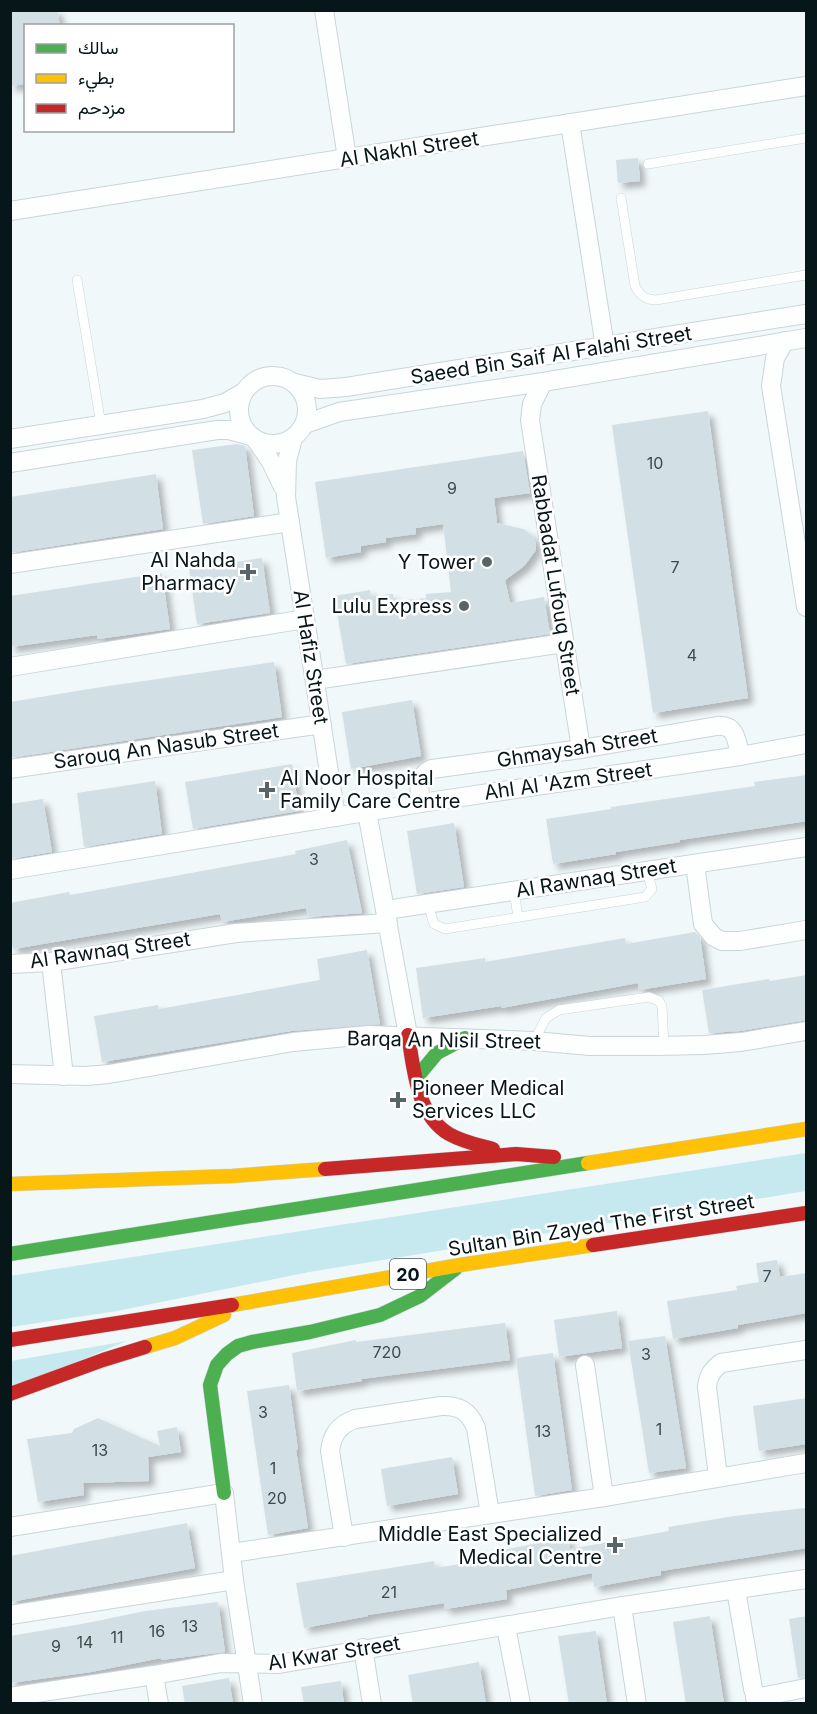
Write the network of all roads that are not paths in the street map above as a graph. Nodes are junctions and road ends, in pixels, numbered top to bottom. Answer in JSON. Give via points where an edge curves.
{"nodes":[{"id":1,"x":324,"y":10,"type":"edge"},
{"id":2,"x":807,"y":86,"type":"edge"},
{"id":3,"x":570,"y":123,"type":"junction"},
{"id":4,"x":807,"y":138,"type":"edge"},
{"id":5,"x":347,"y":158,"type":"junction"},
{"id":6,"x":648,"y":164,"type":"dead end"},
{"id":7,"x":621,"y":198,"type":"dead end"},
{"id":8,"x":10,"y":211,"type":"edge"},
{"id":9,"x":807,"y":275,"type":"edge"},
{"id":10,"x":77,"y":280,"type":"dead end"},
{"id":11,"x":807,"y":314,"type":"edge"},
{"id":12,"x":807,"y":338,"type":"edge"},
{"id":13,"x":785,"y":341,"type":"junction"},
{"id":14,"x":605,"y":347,"type":"junction"},
{"id":15,"x":743,"y":349,"type":"junction"},
{"id":16,"x":543,"y":382,"type":"junction"},
{"id":17,"x":295,"y":383,"type":"junction"},
{"id":18,"x":771,"y":386,"type":"junction"},
{"id":19,"x":505,"y":387,"type":"junction"},
{"id":20,"x":244,"y":392,"type":"junction"},
{"id":21,"x":531,"y":420,"type":"junction"},
{"id":22,"x":100,"y":424,"type":"junction"},
{"id":23,"x":299,"y":431,"type":"junction"},
{"id":24,"x":10,"y":438,"type":"edge"},
{"id":25,"x":254,"y":438,"type":"junction"},
{"id":26,"x":10,"y":463,"type":"edge"},
{"id":27,"x":286,"y":497,"type":"junction"},
{"id":28,"x":290,"y":522,"type":"junction"},
{"id":29,"x":10,"y":564,"type":"edge"},
{"id":30,"x":804,"y":576,"type":"edge"},
{"id":31,"x":807,"y":607,"type":"edge"},
{"id":32,"x":305,"y":619,"type":"junction"},
{"id":33,"x":564,"y":643,"type":"junction"},
{"id":34,"x":10,"y":667,"type":"edge"},
{"id":35,"x":315,"y":680,"type":"junction"},
{"id":36,"x":322,"y":724,"type":"junction"},
{"id":37,"x":807,"y":744,"type":"edge"},
{"id":38,"x":581,"y":749,"type":"junction"},
{"id":39,"x":740,"y":756,"type":"junction"},
{"id":40,"x":10,"y":769,"type":"edge"},
{"id":41,"x":421,"y":803,"type":"junction"},
{"id":42,"x":367,"y":812,"type":"junction"},
{"id":43,"x":336,"y":817,"type":"junction"},
{"id":44,"x":807,"y":847,"type":"edge"},
{"id":45,"x":695,"y":864,"type":"junction"},
{"id":46,"x":10,"y":870,"type":"edge"},
{"id":47,"x":647,"y":871,"type":"junction"},
{"id":48,"x":514,"y":891,"type":"junction"},
{"id":49,"x":428,"y":904,"type":"junction"},
{"id":50,"x":387,"y":916,"type":"junction"},
{"id":51,"x":518,"y":917,"type":"junction"},
{"id":52,"x":807,"y":930,"type":"edge"},
{"id":53,"x":51,"y":962,"type":"junction"},
{"id":54,"x":10,"y":964,"type":"edge"},
{"id":55,"x":807,"y":1031,"type":"edge"},
{"id":56,"x":408,"y":1035,"type":"junction"},
{"id":57,"x":465,"y":1038,"type":"junction"},
{"id":58,"x":534,"y":1041,"type":"junction"},
{"id":59,"x":664,"y":1046,"type":"junction"},
{"id":60,"x":10,"y":1074,"type":"edge"},
{"id":61,"x":64,"y":1076,"type":"junction"},
{"id":62,"x":417,"y":1077,"type":"junction"},
{"id":63,"x":807,"y":1129,"type":"edge"},
{"id":64,"x":516,"y":1154,"type":"junction"},
{"id":65,"x":599,"y":1162,"type":"junction"},
{"id":66,"x":10,"y":1184,"type":"edge"},
{"id":67,"x":807,"y":1213,"type":"edge"},
{"id":68,"x":10,"y":1254,"type":"edge"},
{"id":69,"x":460,"y":1266,"type":"junction"},
{"id":70,"x":244,"y":1303,"type":"junction"},
{"id":71,"x":10,"y":1340,"type":"edge"},
{"id":72,"x":807,"y":1350,"type":"edge"},
{"id":73,"x":585,"y":1365,"type":"dead end"},
{"id":74,"x":10,"y":1394,"type":"edge"},
{"id":75,"x":807,"y":1463,"type":"edge"},
{"id":76,"x":718,"y":1477,"type":"junction"},
{"id":77,"x":224,"y":1493,"type":"junction"},
{"id":78,"x":604,"y":1497,"type":"junction"},
{"id":79,"x":490,"y":1514,"type":"junction"},
{"id":80,"x":10,"y":1527,"type":"edge"},
{"id":81,"x":344,"y":1537,"type":"junction"},
{"id":82,"x":232,"y":1553,"type":"junction"},
{"id":83,"x":807,"y":1579,"type":"edge"},
{"id":84,"x":234,"y":1580,"type":"junction"},
{"id":85,"x":736,"y":1590,"type":"junction"},
{"id":86,"x":622,"y":1606,"type":"junction"},
{"id":87,"x":10,"y":1615,"type":"edge"},
{"id":88,"x":506,"y":1627,"type":"junction"},
{"id":89,"x":363,"y":1648,"type":"junction"},
{"id":90,"x":248,"y":1664,"type":"junction"},
{"id":91,"x":154,"y":1675,"type":"junction"},
{"id":92,"x":807,"y":1688,"type":"edge"},
{"id":93,"x":10,"y":1697,"type":"edge"},
{"id":94,"x":757,"y":1701,"type":"edge"},
{"id":95,"x":159,"y":1704,"type":"edge"},
{"id":96,"x":253,"y":1704,"type":"edge"},
{"id":97,"x":372,"y":1704,"type":"edge"},
{"id":98,"x":521,"y":1704,"type":"edge"},
{"id":99,"x":637,"y":1704,"type":"edge"}],
"edges":[{"from":1,"to":5,"type":"street"},
{"from":2,"to":3,"type":"street","name":"Al Nakhl Street"},
{"from":3,"to":5,"type":"street","name":"Al Nakhl Street"},
{"from":3,"to":14,"type":"street"},
{"from":4,"to":6,"type":"lane"},
{"from":5,"to":8,"type":"street","name":"Al Nakhl Street"},
{"from":7,"to":9,"type":"lane","via":[[635,286],[646,299]]},
{"from":10,"to":22,"type":"lane"},
{"from":11,"to":14,"type":"street","name":"Saeed Bin Saif Al Falahi Street"},
{"from":12,"to":13,"type":"street","name":"Saeed Bin Saif Al Falahi Street"},
{"from":13,"to":15,"type":"street","name":"Saeed Bin Saif Al Falahi Street"},
{"from":13,"to":18,"type":"street","via":[[775,358]]},
{"from":14,"to":17,"type":"street","name":"Saeed Bin Saif Al Falahi Street","via":[[333,389]]},
{"from":15,"to":16,"type":"street","name":"Saeed Bin Saif Al Falahi Street"},
{"from":15,"to":18,"type":"street","via":[[758,361]]},
{"from":16,"to":19,"type":"street","name":"Saeed Bin Saif Al Falahi Street"},
{"from":16,"to":21,"type":"street","name":"Rabbadat Lufouq Street","via":[[532,404]]},
{"from":17,"to":20,"type":"street","via":[[268,376]]},
{"from":17,"to":23,"type":"street","via":[[303,392],[308,413]]},
{"from":18,"to":30,"type":"street"},
{"from":19,"to":21,"type":"street","name":"Rabbadat Lufouq Street","via":[[518,398]]},
{"from":19,"to":23,"type":"street","name":"Saeed Bin Saif Al Falahi Street","via":[[339,412]]},
{"from":20,"to":22,"type":"street","via":[[203,409]]},
{"from":20,"to":25,"type":"street","via":[[239,414]]},
{"from":21,"to":33,"type":"street","name":"Rabbadat Lufouq Street"},
{"from":22,"to":24,"type":"street"},
{"from":23,"to":25,"type":"street","via":[[279,444]]},
{"from":23,"to":27,"type":"street","name":"Al Hafiz Street","via":[[287,461]]},
{"from":25,"to":26,"type":"street","via":[[217,430]]},
{"from":25,"to":27,"type":"street","name":"Al Hafiz Street","via":[[274,467]]},
{"from":27,"to":28,"type":"street","name":"Al Hafiz Street"},
{"from":28,"to":29,"type":"street"},
{"from":28,"to":32,"type":"street","name":"Al Hafiz Street"},
{"from":30,"to":31,"type":"street"},
{"from":32,"to":34,"type":"street"},
{"from":32,"to":35,"type":"street","name":"Al Hafiz Street"},
{"from":33,"to":35,"type":"street"},
{"from":33,"to":38,"type":"street","name":"Rabbadat Lufouq Street"},
{"from":35,"to":36,"type":"street","name":"Al Hafiz Street"},
{"from":36,"to":40,"type":"street","name":"Sarouq An Nasub Street"},
{"from":36,"to":43,"type":"street","name":"Al Hafiz Street"},
{"from":37,"to":39,"type":"street","name":"Ahl Al 'Azm Street"},
{"from":38,"to":39,"type":"street","name":"Ghmaysah Street","via":[[722,726],[735,734]]},
{"from":38,"to":41,"type":"street","name":"Ghmaysah Street","via":[[432,769],[420,780]]},
{"from":39,"to":41,"type":"street","name":"Ahl Al 'Azm Street"},
{"from":41,"to":42,"type":"street","name":"Ahl Al 'Azm Street"},
{"from":42,"to":43,"type":"street","name":"Ahl Al 'Azm Street"},
{"from":42,"to":50,"type":"street"},
{"from":43,"to":46,"type":"street","name":"Ahl Al 'Azm Street"},
{"from":44,"to":45,"type":"street","name":"Al Rawnaq Street"},
{"from":45,"to":47,"type":"street","name":"Al Rawnaq Street"},
{"from":45,"to":52,"type":"street","via":[[703,924],[714,937],[731,942]]},
{"from":47,"to":48,"type":"street","name":"Al Rawnaq Street"},
{"from":47,"to":51,"type":"lane","via":[[652,889],[645,897]]},
{"from":48,"to":49,"type":"street","name":"Al Rawnaq Street"},
{"from":48,"to":51,"type":"lane"},
{"from":49,"to":50,"type":"street","name":"Al Rawnaq Street"},
{"from":49,"to":51,"type":"lane","via":[[432,921],[440,928]]},
{"from":50,"to":53,"type":"street","name":"Al Rawnaq Street","via":[[218,935]]},
{"from":50,"to":56,"type":"street"},
{"from":53,"to":54,"type":"street","name":"Al Rawnaq Street"},
{"from":53,"to":61,"type":"street"},
{"from":55,"to":59,"type":"street","name":"Barqa An Nisil Street","via":[[741,1042]]},
{"from":56,"to":57,"type":"street","name":"Barqa An Nisil Street"},
{"from":56,"to":61,"type":"street","name":"Barqa An Nisil Street","via":[[331,1038],[110,1074]]},
{"from":56,"to":62,"type":"main road"},
{"from":57,"to":58,"type":"street","name":"Barqa An Nisil Street"},
{"from":57,"to":62,"type":"main road","via":[[436,1052]]},
{"from":58,"to":59,"type":"street","name":"Barqa An Nisil Street"},
{"from":58,"to":59,"type":"lane","via":[[546,1018],[559,1010],[649,997],[662,1006]]},
{"from":60,"to":61,"type":"street","name":"Barqa An Nisil Street"},
{"from":62,"to":64,"type":"main road","via":[[424,1108],[446,1133],[476,1146]]},
{"from":63,"to":65,"type":"main road"},
{"from":64,"to":65,"type":"main road"},
{"from":64,"to":66,"type":"main road","via":[[232,1176]]},
{"from":65,"to":68,"type":"main road"},
{"from":67,"to":69,"type":"main road","name":"Sultan Bin Zayed The First Street","number":"20"},
{"from":69,"to":70,"type":"main road","name":"Sultan Bin Zayed The First Street","number":"20"},
{"from":69,"to":77,"type":"main road","via":[[420,1296],[380,1316],[252,1342],[227,1354],[217,1365],[210,1385]]},
{"from":70,"to":71,"type":"main road","name":"Sultan Bin Zayed The First Street","number":"20"},
{"from":70,"to":74,"type":"main road","via":[[175,1338]]},
{"from":72,"to":76,"type":"street","via":[[721,1364],[713,1369],[707,1387]]},
{"from":73,"to":78,"type":"street"},
{"from":75,"to":76,"type":"street"},
{"from":76,"to":78,"type":"street"},
{"from":77,"to":80,"type":"street"},
{"from":77,"to":82,"type":"street"},
{"from":78,"to":79,"type":"street"},
{"from":79,"to":81,"type":"street"},
{"from":79,"to":81,"type":"street","via":[[476,1428],[464,1409],[441,1406],[355,1419],[345,1423],[331,1440]]},
{"from":81,"to":82,"type":"street"},
{"from":82,"to":84,"type":"street"},
{"from":83,"to":85,"type":"street","name":"Al Kwar Street"},
{"from":84,"to":87,"type":"street"},
{"from":84,"to":90,"type":"street"},
{"from":85,"to":86,"type":"street","name":"Al Kwar Street"},
{"from":85,"to":94,"type":"street"},
{"from":86,"to":88,"type":"street","name":"Al Kwar Street"},
{"from":86,"to":99,"type":"street"},
{"from":88,"to":89,"type":"street","name":"Al Kwar Street"},
{"from":88,"to":98,"type":"street"},
{"from":89,"to":90,"type":"street","name":"Al Kwar Street","via":[[279,1664]]},
{"from":89,"to":97,"type":"street"},
{"from":90,"to":91,"type":"street","name":"Al Kwar Street","via":[[221,1663]]},
{"from":90,"to":96,"type":"street"},
{"from":91,"to":93,"type":"street","name":"Al Kwar Street"},
{"from":91,"to":95,"type":"street"},
{"from":92,"to":94,"type":"street"}]}
